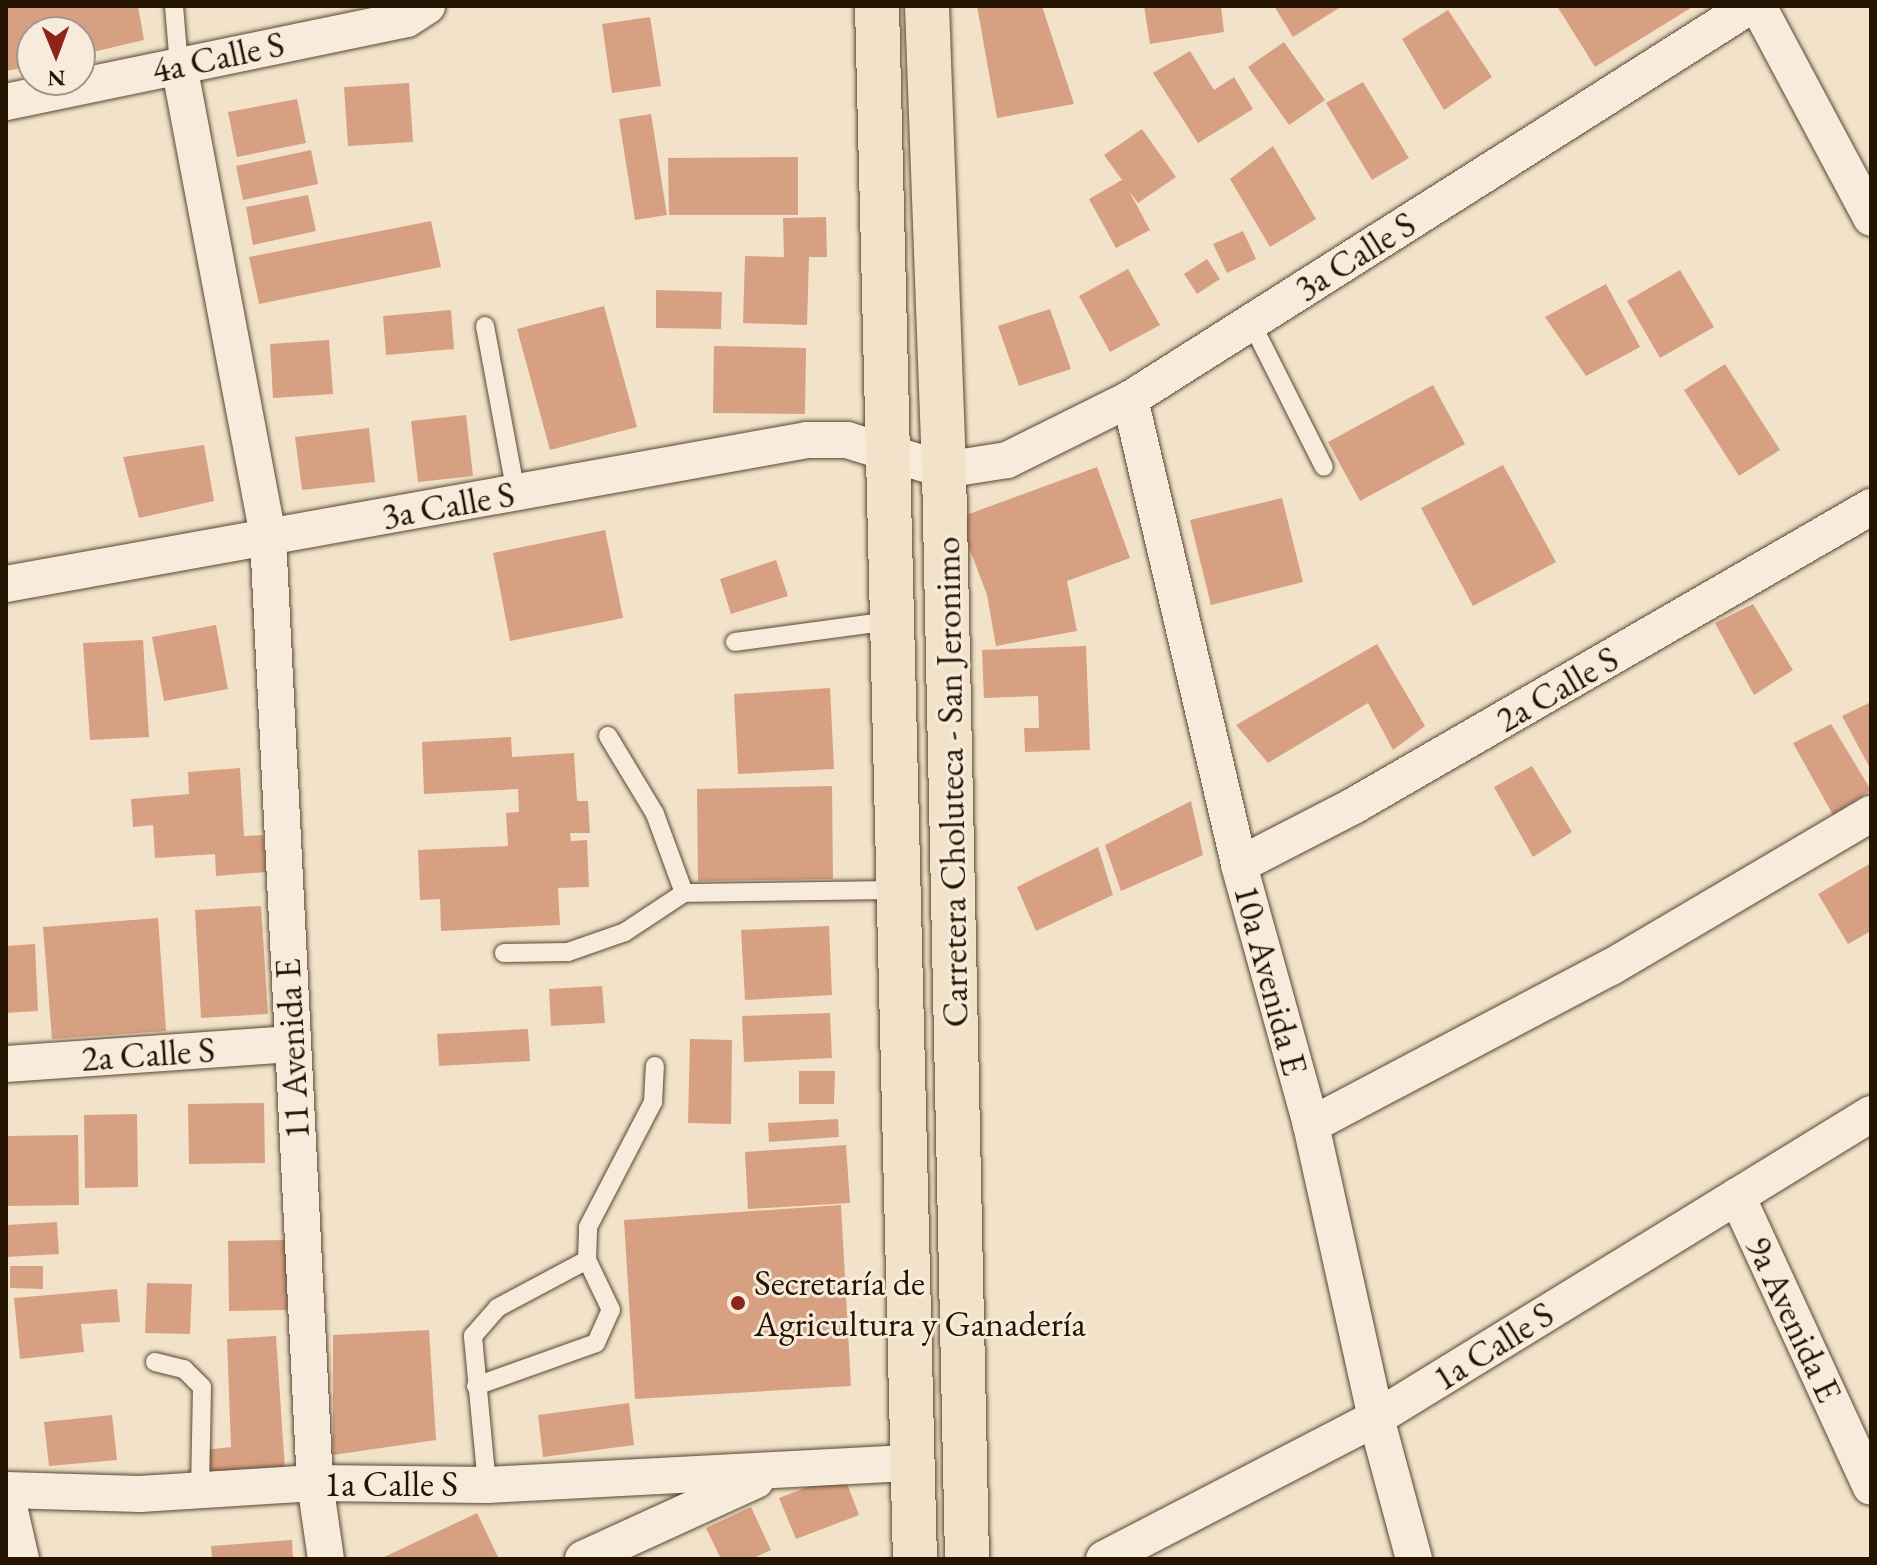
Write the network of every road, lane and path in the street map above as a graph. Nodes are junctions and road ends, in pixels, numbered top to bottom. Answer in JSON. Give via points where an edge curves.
{"nodes":[{"id":1,"x":174,"y":6,"type":"edge"},
{"id":2,"x":427,"y":6,"type":"edge"},
{"id":3,"x":877,"y":6,"type":"edge"},
{"id":4,"x":927,"y":6,"type":"edge"},
{"id":5,"x":1750,"y":6,"type":"edge"},
{"id":6,"x":1758,"y":6,"type":"edge"},
{"id":7,"x":179,"y":65,"type":"junction"},
{"id":8,"x":6,"y":102,"type":"edge"},
{"id":9,"x":1870,"y":215,"type":"edge"},
{"id":10,"x":1251,"y":322,"type":"junction"},
{"id":11,"x":485,"y":326,"type":"dead end"},
{"id":12,"x":1130,"y":399,"type":"junction"},
{"id":13,"x":890,"y":452,"type":"junction"},
{"id":14,"x":1324,"y":467,"type":"dead end"},
{"id":15,"x":944,"y":470,"type":"junction"},
{"id":16,"x":516,"y":493,"type":"junction"},
{"id":17,"x":1871,"y":507,"type":"edge"},
{"id":18,"x":268,"y":537,"type":"junction"},
{"id":19,"x":6,"y":584,"type":"edge"},
{"id":20,"x":894,"y":620,"type":"junction"},
{"id":21,"x":735,"y":642,"type":"dead end"},
{"id":22,"x":608,"y":736,"type":"dead end"},
{"id":23,"x":1871,"y":814,"type":"edge"},
{"id":24,"x":1239,"y":865,"type":"junction"},
{"id":25,"x":900,"y":890,"type":"junction"},
{"id":26,"x":684,"y":893,"type":"junction"},
{"id":27,"x":504,"y":953,"type":"dead end"},
{"id":28,"x":291,"y":1044,"type":"junction"},
{"id":29,"x":6,"y":1064,"type":"edge"},
{"id":30,"x":655,"y":1066,"type":"dead end"},
{"id":31,"x":1871,"y":1114,"type":"edge"},
{"id":32,"x":1311,"y":1125,"type":"junction"},
{"id":33,"x":1737,"y":1196,"type":"junction"},
{"id":34,"x":587,"y":1260,"type":"junction"},
{"id":35,"x":155,"y":1362,"type":"dead end"},
{"id":36,"x":476,"y":1386,"type":"junction"},
{"id":37,"x":1376,"y":1418,"type":"junction"},
{"id":38,"x":912,"y":1463,"type":"junction"},
{"id":39,"x":776,"y":1472,"type":"junction"},
{"id":40,"x":315,"y":1483,"type":"junction"},
{"id":41,"x":487,"y":1485,"type":"junction"},
{"id":42,"x":1871,"y":1487,"type":"edge"},
{"id":43,"x":200,"y":1490,"type":"junction"},
{"id":44,"x":6,"y":1492,"type":"edge"},
{"id":45,"x":21,"y":1559,"type":"edge"},
{"id":46,"x":326,"y":1559,"type":"edge"},
{"id":47,"x":583,"y":1559,"type":"edge"},
{"id":48,"x":915,"y":1559,"type":"edge"},
{"id":49,"x":967,"y":1559,"type":"edge"},
{"id":50,"x":1104,"y":1559,"type":"edge"},
{"id":51,"x":1414,"y":1559,"type":"edge"}],
"edges":[{"from":1,"to":7,"type":"lane"},
{"from":2,"to":7,"type":"street","name":"4a Calle S","via":[[407,19]]},
{"from":3,"to":13,"type":"highway","name":"Carretera Choluteca - San Jeronimo"},
{"from":4,"to":15,"type":"highway","name":"Carretera Choluteca - San Jeronimo"},
{"from":5,"to":10,"type":"street","name":"3a Calle S"},
{"from":6,"to":9,"type":"street"},
{"from":7,"to":8,"type":"street","name":"4a Calle S"},
{"from":7,"to":18,"type":"street","name":"11 Avenida E"},
{"from":10,"to":12,"type":"street","name":"3a Calle S"},
{"from":10,"to":14,"type":"lane"},
{"from":11,"to":16,"type":"lane"},
{"from":12,"to":15,"type":"street","name":"3a Calle S","via":[[1007,460]]},
{"from":12,"to":24,"type":"street","name":"10a Avenida E"},
{"from":13,"to":15,"type":"street","name":"3a Calle S"},
{"from":13,"to":16,"type":"street","name":"3a Calle S","via":[[847,440],[807,440]]},
{"from":13,"to":20,"type":"highway","name":"Carretera Choluteca - San Jeronimo"},
{"from":15,"to":49,"type":"highway","name":"Carretera Choluteca - San Jeronimo"},
{"from":16,"to":18,"type":"street","name":"3a Calle S"},
{"from":17,"to":24,"type":"street","name":"2a Calle S","via":[[1355,805]]},
{"from":18,"to":19,"type":"street","name":"3a Calle S"},
{"from":18,"to":28,"type":"street","name":"11 Avenida E"},
{"from":20,"to":21,"type":"lane"},
{"from":20,"to":25,"type":"highway","name":"Carretera Choluteca - San Jeronimo"},
{"from":22,"to":26,"type":"lane","via":[[655,814]]},
{"from":23,"to":32,"type":"street","via":[[1611,967]]},
{"from":24,"to":32,"type":"street","name":"10a Avenida E"},
{"from":25,"to":26,"type":"lane"},
{"from":25,"to":38,"type":"highway","name":"Carretera Choluteca - San Jeronimo"},
{"from":26,"to":27,"type":"lane","via":[[625,932],[568,952]]},
{"from":28,"to":29,"type":"street","name":"2a Calle S"},
{"from":28,"to":40,"type":"street","name":"11 Avenida E"},
{"from":30,"to":34,"type":"lane","via":[[653,1102],[588,1227]]},
{"from":31,"to":33,"type":"street","name":"1a Calle S"},
{"from":32,"to":37,"type":"street","name":"10a Avenida E"},
{"from":33,"to":37,"type":"street","name":"1a Calle S"},
{"from":33,"to":42,"type":"street","name":"9a Avenida E"},
{"from":34,"to":36,"type":"lane","via":[[497,1308],[473,1336]]},
{"from":34,"to":36,"type":"lane","via":[[611,1310],[596,1343]]},
{"from":35,"to":43,"type":"lane","via":[[184,1369],[202,1387]]},
{"from":36,"to":41,"type":"lane"},
{"from":37,"to":50,"type":"street","name":"1a Calle S"},
{"from":37,"to":51,"type":"street","name":"10a Avenida E"},
{"from":38,"to":39,"type":"street","name":"1a Calle S"},
{"from":38,"to":48,"type":"highway","name":"Carretera Choluteca - San Jeronimo"},
{"from":39,"to":41,"type":"street","name":"1a Calle S"},
{"from":39,"to":47,"type":"street"},
{"from":40,"to":41,"type":"street","name":"1a Calle S"},
{"from":40,"to":43,"type":"street","name":"1a Calle S"},
{"from":40,"to":46,"type":"street","name":"11 Avenida E"},
{"from":43,"to":44,"type":"street","name":"1a Calle S"},
{"from":44,"to":45,"type":"street"}]}
